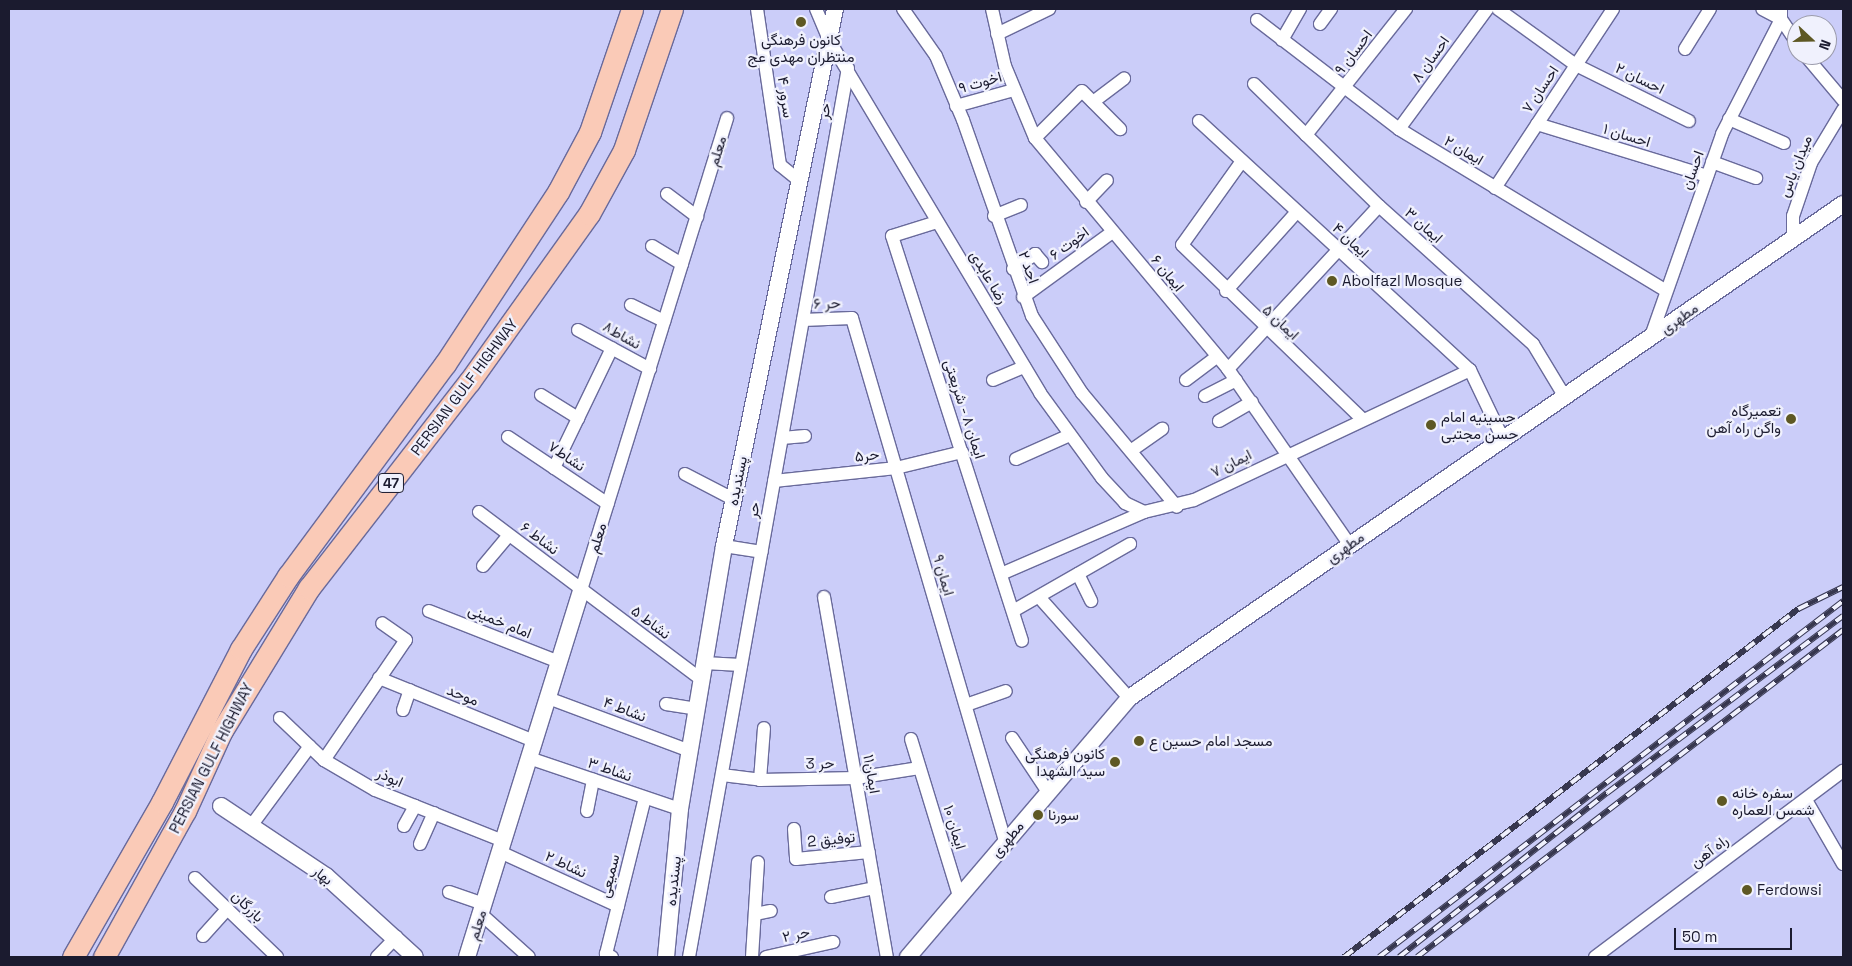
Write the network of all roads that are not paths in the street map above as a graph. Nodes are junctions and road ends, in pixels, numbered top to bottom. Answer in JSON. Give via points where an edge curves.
{"nodes":[{"id":1,"x":632,"y":9,"type":"edge"},
{"id":2,"x":672,"y":9,"type":"edge"},
{"id":3,"x":757,"y":9,"type":"edge"},
{"id":4,"x":816,"y":9,"type":"edge"},
{"id":5,"x":835,"y":9,"type":"edge"},
{"id":6,"x":903,"y":9,"type":"edge"},
{"id":7,"x":992,"y":9,"type":"edge"},
{"id":8,"x":1049,"y":9,"type":"edge"},
{"id":9,"x":1300,"y":9,"type":"edge"},
{"id":10,"x":1331,"y":9,"type":"edge"},
{"id":11,"x":1406,"y":9,"type":"edge"},
{"id":12,"x":1487,"y":9,"type":"edge"},
{"id":13,"x":1498,"y":9,"type":"edge"},
{"id":14,"x":1613,"y":9,"type":"edge"},
{"id":15,"x":1710,"y":9,"type":"edge"},
{"id":16,"x":1762,"y":9,"type":"edge"},
{"id":17,"x":1781,"y":14,"type":"edge"},
{"id":18,"x":1257,"y":20,"type":"dead end"},
{"id":19,"x":1320,"y":24,"type":"dead end"},
{"id":20,"x":997,"y":34,"type":"junction"},
{"id":21,"x":829,"y":40,"type":"junction"},
{"id":22,"x":1282,"y":40,"type":"junction"},
{"id":23,"x":1685,"y":49,"type":"dead end"},
{"id":24,"x":1576,"y":65,"type":"junction"},
{"id":25,"x":1814,"y":65,"type":"edge"},
{"id":26,"x":848,"y":68,"type":"junction"},
{"id":27,"x":1124,"y":79,"type":"dead end"},
{"id":28,"x":1843,"y":82,"type":"edge"},
{"id":29,"x":1254,"y":84,"type":"dead end"},
{"id":30,"x":1014,"y":90,"type":"junction"},
{"id":31,"x":1344,"y":90,"type":"junction"},
{"id":32,"x":1841,"y":97,"type":"edge"},
{"id":33,"x":1092,"y":102,"type":"junction"},
{"id":34,"x":956,"y":106,"type":"junction"},
{"id":35,"x":1843,"y":110,"type":"edge"},
{"id":36,"x":727,"y":118,"type":"dead end"},
{"id":37,"x":1729,"y":119,"type":"junction"},
{"id":38,"x":1199,"y":121,"type":"dead end"},
{"id":39,"x":1689,"y":121,"type":"dead end"},
{"id":40,"x":1536,"y":124,"type":"junction"},
{"id":41,"x":1120,"y":129,"type":"dead end"},
{"id":42,"x":1399,"y":129,"type":"junction"},
{"id":43,"x":1306,"y":135,"type":"junction"},
{"id":44,"x":1035,"y":138,"type":"junction"},
{"id":45,"x":1784,"y":143,"type":"dead end"},
{"id":46,"x":1242,"y":161,"type":"junction"},
{"id":47,"x":1712,"y":162,"type":"junction"},
{"id":48,"x":1707,"y":176,"type":"junction"},
{"id":49,"x":1756,"y":178,"type":"dead end"},
{"id":50,"x":1107,"y":180,"type":"dead end"},
{"id":51,"x":800,"y":181,"type":"junction"},
{"id":52,"x":1495,"y":188,"type":"junction"},
{"id":53,"x":667,"y":194,"type":"dead end"},
{"id":54,"x":1086,"y":202,"type":"junction"},
{"id":55,"x":1843,"y":204,"type":"edge"},
{"id":56,"x":1021,"y":205,"type":"dead end"},
{"id":57,"x":1379,"y":206,"type":"junction"},
{"id":58,"x":1297,"y":212,"type":"junction"},
{"id":59,"x":994,"y":216,"type":"junction"},
{"id":60,"x":697,"y":217,"type":"junction"},
{"id":61,"x":937,"y":222,"type":"junction"},
{"id":62,"x":1111,"y":233,"type":"junction"},
{"id":63,"x":1793,"y":238,"type":"junction"},
{"id":64,"x":652,"y":246,"type":"dead end"},
{"id":65,"x":1338,"y":250,"type":"junction"},
{"id":66,"x":1042,"y":262,"type":"dead end"},
{"id":67,"x":682,"y":264,"type":"junction"},
{"id":68,"x":1013,"y":269,"type":"junction"},
{"id":69,"x":1226,"y":291,"type":"junction"},
{"id":70,"x":1666,"y":291,"type":"junction"},
{"id":71,"x":1023,"y":297,"type":"junction"},
{"id":72,"x":631,"y":305,"type":"dead end"},
{"id":73,"x":852,"y":318,"type":"joint"},
{"id":74,"x":803,"y":320,"type":"junction"},
{"id":75,"x":664,"y":321,"type":"junction"},
{"id":76,"x":1266,"y":329,"type":"junction"},
{"id":77,"x":578,"y":330,"type":"dead end"},
{"id":78,"x":1650,"y":338,"type":"junction"},
{"id":79,"x":612,"y":348,"type":"junction"},
{"id":80,"x":1217,"y":357,"type":"junction"},
{"id":81,"x":1024,"y":368,"type":"junction"},
{"id":82,"x":650,"y":369,"type":"junction"},
{"id":83,"x":1470,"y":370,"type":"junction"},
{"id":84,"x":1232,"y":375,"type":"junction"},
{"id":85,"x":993,"y":380,"type":"dead end"},
{"id":86,"x":1186,"y":380,"type":"dead end"},
{"id":87,"x":542,"y":395,"type":"dead end"},
{"id":88,"x":1205,"y":396,"type":"dead end"},
{"id":89,"x":1565,"y":397,"type":"junction"},
{"id":90,"x":1252,"y":402,"type":"junction"},
{"id":91,"x":578,"y":418,"type":"junction"},
{"id":92,"x":1362,"y":419,"type":"junction"},
{"id":93,"x":1219,"y":421,"type":"dead end"},
{"id":94,"x":1162,"y":429,"type":"dead end"},
{"id":95,"x":1070,"y":434,"type":"junction"},
{"id":96,"x":805,"y":436,"type":"dead end"},
{"id":97,"x":508,"y":437,"type":"dead end"},
{"id":98,"x":782,"y":438,"type":"junction"},
{"id":99,"x":1503,"y":439,"type":"junction"},
{"id":100,"x":1132,"y":450,"type":"junction"},
{"id":101,"x":962,"y":452,"type":"junction"},
{"id":102,"x":1288,"y":452,"type":"junction"},
{"id":103,"x":1016,"y":459,"type":"dead end"},
{"id":104,"x":554,"y":468,"type":"junction"},
{"id":105,"x":896,"y":468,"type":"junction"},
{"id":106,"x":685,"y":474,"type":"dead end"},
{"id":107,"x":774,"y":481,"type":"junction"},
{"id":108,"x":733,"y":500,"type":"junction"},
{"id":109,"x":608,"y":504,"type":"junction"},
{"id":110,"x":1177,"y":507,"type":"junction"},
{"id":111,"x":479,"y":512,"type":"dead end"},
{"id":112,"x":1144,"y":512,"type":"junction"},
{"id":113,"x":509,"y":535,"type":"junction"},
{"id":114,"x":1130,"y":544,"type":"dead end"},
{"id":115,"x":1349,"y":544,"type":"junction"},
{"id":116,"x":724,"y":546,"type":"junction"},
{"id":117,"x":762,"y":552,"type":"junction"},
{"id":118,"x":483,"y":566,"type":"dead end"},
{"id":119,"x":1002,"y":574,"type":"junction"},
{"id":120,"x":1078,"y":574,"type":"junction"},
{"id":121,"x":581,"y":590,"type":"junction"},
{"id":122,"x":824,"y":597,"type":"dead end"},
{"id":123,"x":1039,"y":597,"type":"junction"},
{"id":124,"x":1091,"y":601,"type":"dead end"},
{"id":125,"x":429,"y":611,"type":"dead end"},
{"id":126,"x":1013,"y":611,"type":"junction"},
{"id":127,"x":382,"y":623,"type":"dead end"},
{"id":128,"x":1022,"y":641,"type":"dead end"},
{"id":129,"x":559,"y":662,"type":"junction"},
{"id":130,"x":704,"y":663,"type":"junction"},
{"id":131,"x":742,"y":665,"type":"junction"},
{"id":132,"x":380,"y":678,"type":"junction"},
{"id":133,"x":701,"y":679,"type":"junction"},
{"id":134,"x":410,"y":690,"type":"junction"},
{"id":135,"x":1006,"y":690,"type":"dead end"},
{"id":136,"x":548,"y":698,"type":"junction"},
{"id":137,"x":1129,"y":698,"type":"junction"},
{"id":138,"x":666,"y":704,"type":"dead end"},
{"id":139,"x":966,"y":705,"type":"junction"},
{"id":140,"x":697,"y":709,"type":"junction"},
{"id":141,"x":403,"y":710,"type":"dead end"},
{"id":142,"x":280,"y":718,"type":"dead end"},
{"id":143,"x":764,"y":728,"type":"dead end"},
{"id":144,"x":1012,"y":738,"type":"dead end"},
{"id":145,"x":912,"y":739,"type":"dead end"},
{"id":146,"x":534,"y":741,"type":"junction"},
{"id":147,"x":310,"y":746,"type":"junction"},
{"id":148,"x":690,"y":751,"type":"junction"},
{"id":149,"x":529,"y":758,"type":"junction"},
{"id":150,"x":324,"y":760,"type":"junction"},
{"id":151,"x":919,"y":768,"type":"junction"},
{"id":152,"x":1843,"y":772,"type":"edge"},
{"id":153,"x":722,"y":775,"type":"junction"},
{"id":154,"x":856,"y":778,"type":"junction"},
{"id":155,"x":593,"y":780,"type":"junction"},
{"id":156,"x":760,"y":780,"type":"junction"},
{"id":157,"x":1048,"y":792,"type":"junction"},
{"id":158,"x":645,"y":798,"type":"junction"},
{"id":159,"x":1806,"y":800,"type":"junction"},
{"id":160,"x":221,"y":806,"type":"dead end"},
{"id":161,"x":415,"y":806,"type":"junction"},
{"id":162,"x":680,"y":809,"type":"junction"},
{"id":163,"x":587,"y":810,"type":"dead end"},
{"id":164,"x":434,"y":814,"type":"junction"},
{"id":165,"x":251,"y":826,"type":"junction"},
{"id":166,"x":404,"y":826,"type":"dead end"},
{"id":167,"x":794,"y":829,"type":"dead end"},
{"id":168,"x":1005,"y":841,"type":"junction"},
{"id":169,"x":420,"y":844,"type":"dead end"},
{"id":170,"x":502,"y":847,"type":"junction"},
{"id":171,"x":869,"y":852,"type":"junction"},
{"id":172,"x":758,"y":862,"type":"dead end"},
{"id":173,"x":1843,"y":864,"type":"edge"},
{"id":174,"x":195,"y":878,"type":"dead end"},
{"id":175,"x":875,"y":888,"type":"junction"},
{"id":176,"x":449,"y":892,"type":"dead end"},
{"id":177,"x":959,"y":896,"type":"junction"},
{"id":178,"x":831,"y":897,"type":"dead end"},
{"id":179,"x":618,"y":906,"type":"junction"},
{"id":180,"x":227,"y":909,"type":"junction"},
{"id":181,"x":482,"y":909,"type":"junction"},
{"id":182,"x":770,"y":911,"type":"dead end"},
{"id":183,"x":755,"y":914,"type":"junction"},
{"id":184,"x":203,"y":936,"type":"dead end"},
{"id":185,"x":396,"y":937,"type":"junction"},
{"id":186,"x":833,"y":942,"type":"dead end"},
{"id":187,"x":73,"y":957,"type":"edge"},
{"id":188,"x":104,"y":957,"type":"edge"},
{"id":189,"x":277,"y":957,"type":"edge"},
{"id":190,"x":377,"y":957,"type":"edge"},
{"id":191,"x":415,"y":957,"type":"edge"},
{"id":192,"x":467,"y":957,"type":"edge"},
{"id":193,"x":529,"y":957,"type":"edge"},
{"id":194,"x":612,"y":957,"type":"edge"},
{"id":195,"x":666,"y":957,"type":"edge"},
{"id":196,"x":690,"y":957,"type":"edge"},
{"id":197,"x":752,"y":957,"type":"edge"},
{"id":198,"x":766,"y":957,"type":"edge"},
{"id":199,"x":887,"y":957,"type":"edge"},
{"id":200,"x":908,"y":957,"type":"edge"},
{"id":201,"x":1595,"y":957,"type":"edge"}],
"edges":[{"from":1,"to":187,"type":"highway","name":"PERSIAN GULF HIGHWAY","number":"47","via":[[594,123],[558,192],[445,364],[288,576],[241,649],[162,802]]},
{"from":2,"to":188,"type":"highway","name":"PERSIAN GULF HIGHWAY","number":"47","via":[[624,150],[589,214],[469,382],[309,588],[221,732],[185,810]]},
{"from":3,"to":51,"type":"street","name":"سرور ۴","via":[[780,165]]},
{"from":4,"to":21,"type":"street","name":"رضا عابدی"},
{"from":5,"to":21,"type":"street","name":"پسندیده"},
{"from":6,"to":34,"type":"street","name":"احد ۲","via":[[936,56]]},
{"from":7,"to":20,"type":"street","name":"ایمان ۶"},
{"from":8,"to":20,"type":"street"},
{"from":9,"to":22,"type":"street"},
{"from":10,"to":19,"type":"street"},
{"from":11,"to":31,"type":"street","name":"احسان ۹"},
{"from":12,"to":42,"type":"street","name":"احسان ۸"},
{"from":13,"to":24,"type":"street","name":"احسان ۲"},
{"from":14,"to":24,"type":"street","name":"احسان ۷"},
{"from":15,"to":23,"type":"street"},
{"from":16,"to":17,"type":"street"},
{"from":17,"to":37,"type":"street","name":"احسان"},
{"from":18,"to":22,"type":"street","name":"ایمان ۲"},
{"from":20,"to":30,"type":"street","name":"ایمان ۶"},
{"from":21,"to":26,"type":"street","name":"رضا عابدی"},
{"from":21,"to":51,"type":"street","name":"پسندیده"},
{"from":22,"to":31,"type":"street","name":"ایمان ۲"},
{"from":24,"to":39,"type":"street","name":"احسان ۲"},
{"from":24,"to":40,"type":"street","name":"احسان ۷"},
{"from":25,"to":32,"type":"street"},
{"from":26,"to":61,"type":"street","name":"رضا عابدی"},
{"from":26,"to":74,"type":"street","name":"حر"},
{"from":27,"to":33,"type":"street"},
{"from":28,"to":32,"type":"street"},
{"from":29,"to":43,"type":"street","name":"ایمان ۳"},
{"from":30,"to":34,"type":"street","name":"اخوت ۹"},
{"from":30,"to":44,"type":"street","name":"ایمان ۶"},
{"from":31,"to":42,"type":"street","name":"ایمان ۲"},
{"from":31,"to":43,"type":"street","name":"احسان ۹"},
{"from":33,"to":41,"type":"street"},
{"from":33,"to":44,"type":"street","via":[[1082,91]]},
{"from":34,"to":59,"type":"street","name":"احد ۲"},
{"from":35,"to":63,"type":"street","name":"میدان یاس","via":[[1811,162],[1792,216]]},
{"from":36,"to":60,"type":"street","name":"معلم"},
{"from":37,"to":45,"type":"street"},
{"from":37,"to":47,"type":"street","name":"احسان"},
{"from":38,"to":46,"type":"street","name":"ایمان ۴"},
{"from":40,"to":48,"type":"street","name":"احسان ۱"},
{"from":40,"to":52,"type":"street","name":"احسان ۷"},
{"from":42,"to":52,"type":"street","name":"ایمان ۲"},
{"from":43,"to":57,"type":"street","name":"ایمان ۳"},
{"from":44,"to":54,"type":"street","name":"ایمان ۶"},
{"from":46,"to":58,"type":"street","name":"ایمان ۴"},
{"from":46,"to":69,"type":"street","name":"ایمان ۵","via":[[1182,245]]},
{"from":47,"to":48,"type":"street","name":"احسان"},
{"from":47,"to":49,"type":"street"},
{"from":48,"to":70,"type":"street","name":"احسان"},
{"from":50,"to":54,"type":"street"},
{"from":51,"to":108,"type":"street","name":"پسندیده"},
{"from":52,"to":70,"type":"street","name":"ایمان ۲"},
{"from":53,"to":60,"type":"street"},
{"from":54,"to":62,"type":"street","name":"ایمان ۶"},
{"from":55,"to":63,"type":"street","name":"مطهری"},
{"from":56,"to":59,"type":"street"},
{"from":57,"to":65,"type":"street"},
{"from":57,"to":89,"type":"street","name":"ایمان ۳","via":[[1533,344]]},
{"from":58,"to":65,"type":"street","name":"ایمان ۴"},
{"from":58,"to":69,"type":"street"},
{"from":59,"to":68,"type":"street","name":"احد ۲"},
{"from":60,"to":67,"type":"street","name":"معلم"},
{"from":61,"to":81,"type":"street","name":"رضا عابدی"},
{"from":61,"to":101,"type":"street","name":"ایمان ۸ - شریعتی","via":[[892,236]]},
{"from":62,"to":71,"type":"street","name":"اخوت ۶"},
{"from":62,"to":80,"type":"street","name":"ایمان ۶"},
{"from":63,"to":78,"type":"street","name":"مطهری"},
{"from":64,"to":67,"type":"street"},
{"from":65,"to":76,"type":"street"},
{"from":65,"to":83,"type":"street","name":"ایمان ۴"},
{"from":66,"to":68,"type":"street","via":[[1035,254]]},
{"from":67,"to":75,"type":"street","name":"معلم"},
{"from":68,"to":71,"type":"street","name":"احد ۲"},
{"from":69,"to":76,"type":"street","name":"ایمان ۵"},
{"from":70,"to":78,"type":"street","name":"احسان"},
{"from":71,"to":100,"type":"street","name":"احد ۲","via":[[1082,393]]},
{"from":72,"to":75,"type":"street"},
{"from":73,"to":74,"type":"street","name":"حر ۶"},
{"from":73,"to":105,"type":"street","name":"ایمان ۹"},
{"from":74,"to":98,"type":"street","name":"حر"},
{"from":75,"to":82,"type":"street","name":"معلم"},
{"from":76,"to":84,"type":"street"},
{"from":76,"to":92,"type":"street","name":"ایمان ۵"},
{"from":77,"to":79,"type":"street","name":"نشاط۸"},
{"from":78,"to":89,"type":"street","name":"مطهری"},
{"from":79,"to":82,"type":"street","name":"نشاط۸"},
{"from":79,"to":91,"type":"street"},
{"from":80,"to":84,"type":"street","name":"ایمان ۶"},
{"from":80,"to":86,"type":"street"},
{"from":81,"to":85,"type":"street"},
{"from":81,"to":95,"type":"street","name":"رضا عابدی"},
{"from":82,"to":109,"type":"street","name":"معلم"},
{"from":83,"to":92,"type":"street","name":"ایمان ۷"},
{"from":83,"to":99,"type":"street","name":"ایمان ۴"},
{"from":84,"to":88,"type":"street"},
{"from":84,"to":90,"type":"street","name":"ایمان ۶"},
{"from":87,"to":91,"type":"street"},
{"from":89,"to":99,"type":"street","name":"مطهری"},
{"from":90,"to":93,"type":"street"},
{"from":90,"to":102,"type":"street","name":"ایمان ۶"},
{"from":91,"to":104,"type":"street"},
{"from":92,"to":102,"type":"street","name":"ایمان ۷"},
{"from":94,"to":100,"type":"street"},
{"from":95,"to":103,"type":"street"},
{"from":95,"to":112,"type":"street","name":"رضا عابدی","via":[[1125,503]]},
{"from":96,"to":98,"type":"street"},
{"from":97,"to":104,"type":"street","name":"نشاط۷"},
{"from":98,"to":107,"type":"street","name":"حر"},
{"from":99,"to":115,"type":"street","name":"مطهری"},
{"from":100,"to":110,"type":"street","name":"احد ۲"},
{"from":101,"to":105,"type":"street","name":"حر۵"},
{"from":101,"to":119,"type":"street","name":"ایمان ۸ - شریعتی"},
{"from":102,"to":110,"type":"street","name":"ایمان ۷"},
{"from":102,"to":115,"type":"street","name":"ایمان ۶"},
{"from":104,"to":109,"type":"street","name":"نشاط۷"},
{"from":105,"to":107,"type":"street","name":"حر۵"},
{"from":105,"to":139,"type":"street","name":"ایمان ۹"},
{"from":106,"to":108,"type":"street"},
{"from":107,"to":117,"type":"street","name":"حر"},
{"from":108,"to":116,"type":"street","name":"پسندیده"},
{"from":109,"to":121,"type":"street","name":"معلم"},
{"from":110,"to":112,"type":"street","name":"ایمان ۷"},
{"from":111,"to":113,"type":"street","name":"نشاط ۶"},
{"from":112,"to":119,"type":"street","name":"ایمان ۷"},
{"from":113,"to":118,"type":"street"},
{"from":113,"to":121,"type":"street","name":"نشاط ۶"},
{"from":114,"to":120,"type":"street"},
{"from":115,"to":137,"type":"street","name":"مطهری"},
{"from":116,"to":117,"type":"street"},
{"from":116,"to":130,"type":"street","name":"پسندیده"},
{"from":117,"to":131,"type":"street","name":"حر"},
{"from":119,"to":126,"type":"street","name":"ایمان ۸ - شریعتی"},
{"from":120,"to":123,"type":"street"},
{"from":120,"to":124,"type":"street"},
{"from":121,"to":129,"type":"street","name":"معلم"},
{"from":121,"to":133,"type":"street","name":"نشاط ۵"},
{"from":122,"to":154,"type":"street","name":"ایمان۱۱"},
{"from":123,"to":126,"type":"street"},
{"from":123,"to":137,"type":"street"},
{"from":125,"to":129,"type":"street","name":"امام خمینی"},
{"from":126,"to":128,"type":"street","name":"ایمان ۸ - شریعتی"},
{"from":127,"to":132,"type":"street","via":[[406,640]]},
{"from":129,"to":136,"type":"street","name":"معلم"},
{"from":130,"to":131,"type":"street"},
{"from":130,"to":133,"type":"street","name":"پسندیده"},
{"from":131,"to":153,"type":"street","name":"حر"},
{"from":132,"to":134,"type":"street","name":"موحد"},
{"from":132,"to":150,"type":"street"},
{"from":133,"to":140,"type":"street","name":"پسندیده"},
{"from":134,"to":141,"type":"street"},
{"from":134,"to":146,"type":"street","name":"موحد"},
{"from":135,"to":139,"type":"street"},
{"from":136,"to":146,"type":"street","name":"معلم"},
{"from":136,"to":148,"type":"street","name":"نشاط ۴"},
{"from":137,"to":157,"type":"street","name":"مطهری"},
{"from":138,"to":140,"type":"street"},
{"from":139,"to":168,"type":"street","name":"ایمان ۹"},
{"from":140,"to":148,"type":"street","name":"پسندیده"},
{"from":142,"to":147,"type":"street","name":"ابوذر"},
{"from":143,"to":156,"type":"street"},
{"from":144,"to":157,"type":"street"},
{"from":145,"to":151,"type":"street","name":"ایمان ۱۰"},
{"from":146,"to":149,"type":"street","name":"معلم"},
{"from":147,"to":150,"type":"street","name":"ابوذر"},
{"from":147,"to":165,"type":"street"},
{"from":148,"to":162,"type":"street","name":"پسندیده"},
{"from":149,"to":155,"type":"street","name":"نشاط ۳"},
{"from":149,"to":170,"type":"street","name":"معلم"},
{"from":150,"to":161,"type":"street","name":"ابوذر","via":[[375,790]]},
{"from":151,"to":154,"type":"street","name":"حر 3"},
{"from":151,"to":177,"type":"street","name":"ایمان ۱۰"},
{"from":152,"to":159,"type":"street","name":"راه آهن"},
{"from":153,"to":156,"type":"street","name":"حر 3"},
{"from":153,"to":196,"type":"street","name":"حر"},
{"from":154,"to":156,"type":"street","name":"حر 3"},
{"from":154,"to":171,"type":"street","name":"ایمان۱۱"},
{"from":155,"to":158,"type":"street","name":"نشاط ۳"},
{"from":155,"to":163,"type":"street"},
{"from":157,"to":168,"type":"street","name":"مطهری"},
{"from":158,"to":162,"type":"street","name":"نشاط ۳"},
{"from":158,"to":179,"type":"street","name":"سمیعی"},
{"from":159,"to":173,"type":"street"},
{"from":159,"to":201,"type":"street","name":"راه آهن"},
{"from":160,"to":165,"type":"street","name":"بهار"},
{"from":161,"to":164,"type":"street","name":"ابوذر"},
{"from":161,"to":166,"type":"street"},
{"from":162,"to":195,"type":"street","name":"پسندیده"},
{"from":164,"to":169,"type":"street"},
{"from":164,"to":170,"type":"street","name":"ابوذر"},
{"from":165,"to":185,"type":"street","name":"بهار","via":[[326,876]]},
{"from":167,"to":171,"type":"street","name":"توفیق 2","via":[[796,859]]},
{"from":168,"to":177,"type":"street","name":"مطهری"},
{"from":170,"to":179,"type":"street","name":"نشاط ۲"},
{"from":170,"to":181,"type":"street","name":"معلم"},
{"from":171,"to":175,"type":"street","name":"ایمان۱۱"},
{"from":172,"to":183,"type":"street"},
{"from":174,"to":180,"type":"street","name":"بازرگان"},
{"from":175,"to":178,"type":"street"},
{"from":175,"to":199,"type":"street","name":"ایمان۱۱"},
{"from":176,"to":181,"type":"street"},
{"from":177,"to":200,"type":"street","name":"مطهری"},
{"from":179,"to":194,"type":"street","name":"سمیعی","via":[[606,954]]},
{"from":180,"to":184,"type":"street"},
{"from":180,"to":189,"type":"street","name":"بازرگان"},
{"from":181,"to":192,"type":"street","name":"معلم"},
{"from":181,"to":193,"type":"street"},
{"from":182,"to":183,"type":"street"},
{"from":183,"to":197,"type":"street"},
{"from":185,"to":190,"type":"street"},
{"from":185,"to":191,"type":"street","name":"بهار"},
{"from":186,"to":198,"type":"street","name":"حر ۲"}]}
